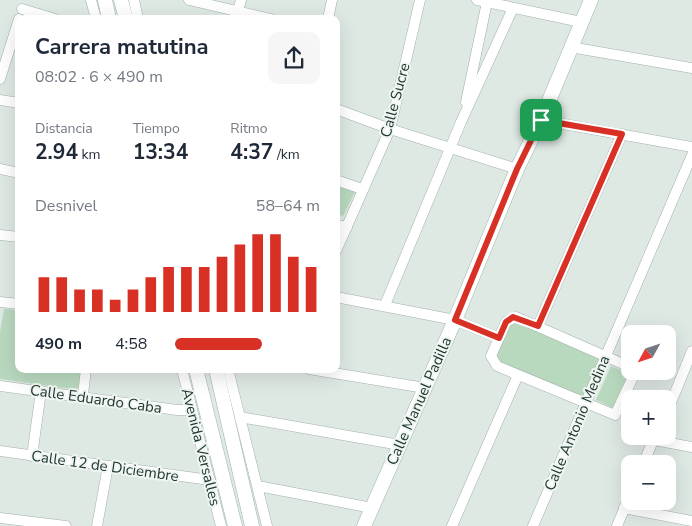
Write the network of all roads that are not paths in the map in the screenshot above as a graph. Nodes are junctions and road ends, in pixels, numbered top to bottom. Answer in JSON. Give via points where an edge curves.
{"nodes":[{"id":1,"x":91,"y":0,"type":"edge"},
{"id":2,"x":105,"y":0,"type":"edge"},
{"id":3,"x":121,"y":0,"type":"edge"},
{"id":4,"x":134,"y":0,"type":"edge"},
{"id":5,"x":189,"y":0,"type":"edge"},
{"id":6,"x":241,"y":0,"type":"edge"},
{"id":7,"x":332,"y":0,"type":"edge"},
{"id":8,"x":420,"y":0,"type":"edge"},
{"id":9,"x":591,"y":0,"type":"edge"},
{"id":10,"x":482,"y":1,"type":"edge"},
{"id":11,"x":512,"y":8,"type":"junction"},
{"id":12,"x":21,"y":12,"type":"edge"},
{"id":13,"x":36,"y":15,"type":"edge"},
{"id":14,"x":95,"y":15,"type":"edge"},
{"id":15,"x":109,"y":15,"type":"edge"},
{"id":16,"x":125,"y":15,"type":"edge"},
{"id":17,"x":137,"y":15,"type":"edge"},
{"id":18,"x":237,"y":15,"type":"edge"},
{"id":19,"x":329,"y":15,"type":"edge"},
{"id":20,"x":582,"y":22,"type":"junction"},
{"id":21,"x":15,"y":31,"type":"edge"},
{"id":22,"x":570,"y":47,"type":"junction"},
{"id":23,"x":692,"y":68,"type":"edge"},
{"id":24,"x":0,"y":79,"type":"edge"},
{"id":25,"x":0,"y":100,"type":"edge"},
{"id":26,"x":15,"y":102,"type":"edge"},
{"id":27,"x":340,"y":110,"type":"edge"},
{"id":28,"x":541,"y":120,"type":"junction"},
{"id":29,"x":461,"y":122,"type":"junction"},
{"id":30,"x":390,"y":129,"type":"junction"},
{"id":31,"x":622,"y":134,"type":"junction"},
{"id":32,"x":692,"y":147,"type":"edge"},
{"id":33,"x":451,"y":148,"type":"junction"},
{"id":34,"x":692,"y":155,"type":"edge"},
{"id":35,"x":0,"y":169,"type":"edge"},
{"id":36,"x":517,"y":169,"type":"junction"},
{"id":37,"x":15,"y":172,"type":"edge"},
{"id":38,"x":340,"y":181,"type":"edge"},
{"id":39,"x":362,"y":189,"type":"junction"},
{"id":40,"x":340,"y":226,"type":"edge"},
{"id":41,"x":347,"y":227,"type":"junction"},
{"id":42,"x":0,"y":236,"type":"edge"},
{"id":43,"x":15,"y":237,"type":"edge"},
{"id":44,"x":340,"y":242,"type":"edge"},
{"id":45,"x":340,"y":298,"type":"edge"},
{"id":46,"x":0,"y":304,"type":"edge"},
{"id":47,"x":15,"y":304,"type":"edge"},
{"id":48,"x":385,"y":305,"type":"junction"},
{"id":49,"x":455,"y":320,"type":"junction"},
{"id":50,"x":538,"y":326,"type":"junction"},
{"id":51,"x":499,"y":338,"type":"junction"},
{"id":52,"x":692,"y":352,"type":"edge"},
{"id":53,"x":606,"y":355,"type":"junction"},
{"id":54,"x":621,"y":362,"type":"edge"},
{"id":55,"x":689,"y":365,"type":"edge"},
{"id":56,"x":86,"y":373,"type":"edge"},
{"id":57,"x":183,"y":373,"type":"edge"},
{"id":58,"x":197,"y":373,"type":"edge"},
{"id":59,"x":217,"y":373,"type":"edge"},
{"id":60,"x":229,"y":373,"type":"edge"},
{"id":61,"x":339,"y":373,"type":"edge"},
{"id":62,"x":518,"y":375,"type":"junction"},
{"id":63,"x":0,"y":386,"type":"edge"},
{"id":64,"x":425,"y":388,"type":"junction"},
{"id":65,"x":41,"y":391,"type":"junction"},
{"id":66,"x":676,"y":393,"type":"edge"},
{"id":67,"x":83,"y":395,"type":"junction"},
{"id":68,"x":585,"y":404,"type":"junction"},
{"id":69,"x":621,"y":404,"type":"edge"},
{"id":70,"x":192,"y":410,"type":"junction"},
{"id":71,"x":240,"y":417,"type":"junction"},
{"id":72,"x":676,"y":443,"type":"edge"},
{"id":73,"x":400,"y":446,"type":"junction"},
{"id":74,"x":692,"y":447,"type":"edge"},
{"id":75,"x":0,"y":451,"type":"edge"},
{"id":76,"x":32,"y":456,"type":"junction"},
{"id":77,"x":108,"y":466,"type":"junction"},
{"id":78,"x":210,"y":480,"type":"junction"},
{"id":79,"x":258,"y":486,"type":"junction"},
{"id":80,"x":372,"y":508,"type":"junction"},
{"id":81,"x":623,"y":510,"type":"edge"},
{"id":82,"x":634,"y":510,"type":"edge"},
{"id":83,"x":0,"y":518,"type":"edge"},
{"id":84,"x":692,"y":521,"type":"edge"},
{"id":85,"x":66,"y":526,"type":"edge"},
{"id":86,"x":98,"y":526,"type":"edge"},
{"id":87,"x":221,"y":526,"type":"edge"},
{"id":88,"x":235,"y":526,"type":"edge"},
{"id":89,"x":252,"y":526,"type":"edge"},
{"id":90,"x":267,"y":526,"type":"edge"},
{"id":91,"x":364,"y":526,"type":"edge"},
{"id":92,"x":452,"y":526,"type":"edge"},
{"id":93,"x":533,"y":526,"type":"edge"},
{"id":94,"x":617,"y":526,"type":"edge"}],
"edges":[{"from":1,"to":14,"type":"street"},
{"from":2,"to":15,"type":"street"},
{"from":3,"to":16,"type":"street"},
{"from":4,"to":17,"type":"street"},
{"from":5,"to":18,"type":"street"},
{"from":6,"to":18,"type":"street"},
{"from":7,"to":19,"type":"street"},
{"from":8,"to":30,"type":"street","name":"Calle Sucre"},
{"from":9,"to":20,"type":"street","name":"Calle Manuel Padilla"},
{"from":10,"to":11,"type":"street"},
{"from":10,"to":29,"type":"street"},
{"from":11,"to":20,"type":"street"},
{"from":11,"to":29,"type":"street"},
{"from":12,"to":13,"type":"street"},
{"from":20,"to":22,"type":"street","name":"Calle Manuel Padilla"},
{"from":21,"to":24,"type":"street"},
{"from":22,"to":23,"type":"street"},
{"from":22,"to":28,"type":"street","name":"Calle Manuel Padilla"},
{"from":25,"to":26,"type":"street"},
{"from":27,"to":30,"type":"street"},
{"from":28,"to":31,"type":"street"},
{"from":28,"to":36,"type":"street","name":"Calle Manuel Padilla"},
{"from":29,"to":33,"type":"street"},
{"from":30,"to":33,"type":"street"},
{"from":30,"to":39,"type":"street","name":"Calle Sucre"},
{"from":31,"to":32,"type":"street"},
{"from":31,"to":50,"type":"street"},
{"from":33,"to":36,"type":"street"},
{"from":33,"to":48,"type":"street"},
{"from":34,"to":53,"type":"street","name":"Calle Antonio Medina"},
{"from":35,"to":37,"type":"street"},
{"from":36,"to":49,"type":"street","name":"Calle Manuel Padilla"},
{"from":38,"to":39,"type":"street"},
{"from":39,"to":41,"type":"street","name":"Calle Sucre"},
{"from":40,"to":41,"type":"street"},
{"from":41,"to":44,"type":"street","name":"Calle Sucre"},
{"from":42,"to":43,"type":"street"},
{"from":45,"to":48,"type":"street"},
{"from":46,"to":47,"type":"street"},
{"from":48,"to":49,"type":"street"},
{"from":49,"to":51,"type":"street"},
{"from":49,"to":64,"type":"street","name":"Calle Manuel Padilla"},
{"from":50,"to":51,"type":"street","via":[[513,317],[506,322]]},
{"from":50,"to":53,"type":"street"},
{"from":51,"to":62,"type":"street","via":[[492,360],[497,366]]},
{"from":52,"to":55,"type":"street"},
{"from":53,"to":54,"type":"street"},
{"from":53,"to":68,"type":"street","name":"Calle Antonio Medina"},
{"from":55,"to":66,"type":"street"},
{"from":56,"to":67,"type":"street"},
{"from":57,"to":70,"type":"street","name":"Avenida Versalles"},
{"from":58,"to":88,"type":"street","name":"Avenida Versalles"},
{"from":59,"to":89,"type":"street","name":"Avenida Versalles"},
{"from":60,"to":71,"type":"street"},
{"from":61,"to":64,"type":"street"},
{"from":62,"to":68,"type":"street"},
{"from":62,"to":92,"type":"street"},
{"from":63,"to":65,"type":"street","name":"Calle Eduardo Caba"},
{"from":64,"to":73,"type":"street","name":"Calle Manuel Padilla"},
{"from":65,"to":67,"type":"street","name":"Calle Eduardo Caba"},
{"from":65,"to":76,"type":"street"},
{"from":67,"to":70,"type":"street","name":"Calle Eduardo Caba","via":[[128,404]]},
{"from":68,"to":69,"type":"street","via":[[615,415]]},
{"from":68,"to":93,"type":"street","name":"Calle Antonio Medina"},
{"from":70,"to":78,"type":"street","name":"Avenida Versalles"},
{"from":71,"to":73,"type":"street"},
{"from":71,"to":79,"type":"street"},
{"from":72,"to":74,"type":"street"},
{"from":73,"to":80,"type":"street","name":"Calle Manuel Padilla"},
{"from":75,"to":76,"type":"street","name":"Calle 12 de Diciembre"},
{"from":76,"to":77,"type":"street","name":"Calle 12 de Diciembre"},
{"from":77,"to":78,"type":"street","name":"Calle 12 de Diciembre"},
{"from":77,"to":86,"type":"street"},
{"from":78,"to":87,"type":"street","name":"Avenida Versalles"},
{"from":79,"to":80,"type":"street"},
{"from":79,"to":90,"type":"street"},
{"from":80,"to":91,"type":"street","name":"Calle Manuel Padilla"},
{"from":81,"to":94,"type":"street"},
{"from":82,"to":84,"type":"street"},
{"from":83,"to":85,"type":"street"}]}
